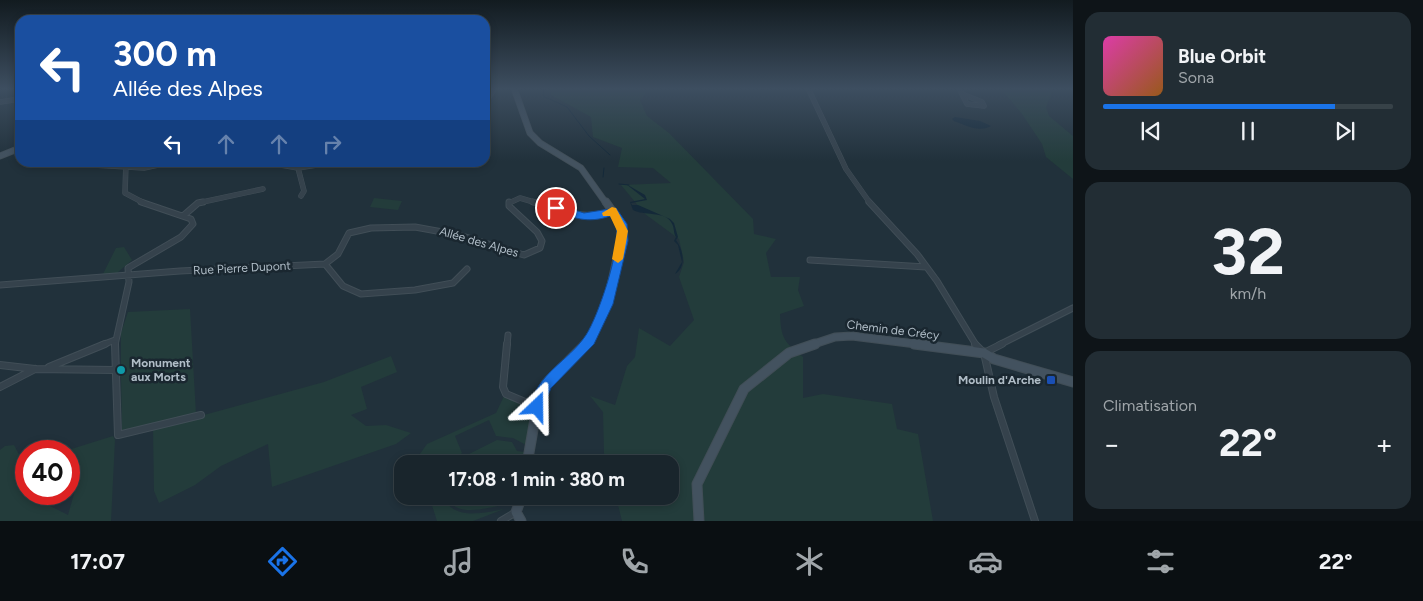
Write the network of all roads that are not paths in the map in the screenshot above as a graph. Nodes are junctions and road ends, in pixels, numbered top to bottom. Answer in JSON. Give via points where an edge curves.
{"nodes":[{"id":1,"x":523,"y":112,"type":"edge"},
{"id":2,"x":819,"y":112,"type":"edge"},
{"id":3,"x":15,"y":150,"type":"edge"},
{"id":4,"x":0,"y":156,"type":"edge"},
{"id":5,"x":126,"y":167,"type":"edge"},
{"id":6,"x":292,"y":167,"type":"edge"},
{"id":7,"x":304,"y":167,"type":"edge"},
{"id":8,"x":298,"y":168,"type":"junction"},
{"id":9,"x":249,"y":192,"type":"dead end"},
{"id":10,"x":301,"y":196,"type":"dead end"},
{"id":11,"x":612,"y":211,"type":"junction"},
{"id":12,"x":183,"y":216,"type":"junction"},
{"id":13,"x":810,"y":260,"type":"dead end"},
{"id":14,"x":325,"y":264,"type":"junction"},
{"id":15,"x":926,"y":266,"type":"junction"},
{"id":16,"x":467,"y":269,"type":"dead end"},
{"id":17,"x":128,"y":276,"type":"junction"},
{"id":18,"x":0,"y":285,"type":"edge"},
{"id":19,"x":1073,"y":308,"type":"edge"},
{"id":20,"x":508,"y":335,"type":"dead end"},
{"id":21,"x":115,"y":340,"type":"junction"},
{"id":22,"x":984,"y":353,"type":"junction"},
{"id":23,"x":0,"y":365,"type":"edge"},
{"id":24,"x":47,"y":368,"type":"junction"},
{"id":25,"x":35,"y":369,"type":"junction"},
{"id":26,"x":115,"y":370,"type":"junction"},
{"id":27,"x":1073,"y":382,"type":"edge"},
{"id":28,"x":0,"y":387,"type":"edge"},
{"id":29,"x":537,"y":407,"type":"junction"},
{"id":30,"x":201,"y":415,"type":"dead end"},
{"id":31,"x":529,"y":455,"type":"edge"},
{"id":32,"x":519,"y":516,"type":"edge"},
{"id":33,"x":501,"y":521,"type":"edge"},
{"id":34,"x":699,"y":521,"type":"edge"},
{"id":35,"x":1035,"y":521,"type":"edge"}],
"edges":[{"from":1,"to":11,"type":"street","via":[[530,133],[540,143],[581,168]]},
{"from":2,"to":15,"type":"street","via":[[843,163],[859,188]]},
{"from":3,"to":4,"type":"street"},
{"from":5,"to":12,"type":"street","via":[[125,194]]},
{"from":6,"to":8,"type":"street"},
{"from":7,"to":8,"type":"street"},
{"from":8,"to":10,"type":"street","via":[[304,191]]},
{"from":9,"to":12,"type":"street","via":[[198,203]]},
{"from":11,"to":14,"type":"street","name":"Allée des Alpes","via":[[583,217],[520,198],[513,199],[508,202],[509,206],[537,232],[542,241],[540,248],[524,255],[425,227],[385,226],[349,233],[338,254]]},
{"from":11,"to":29,"type":"street","via":[[623,231],[607,304],[590,340],[546,384]]},
{"from":12,"to":17,"type":"street","via":[[194,224],[191,230],[133,264],[128,268]]},
{"from":13,"to":15,"type":"street"},
{"from":14,"to":16,"type":"street","via":[[343,286],[361,294],[453,283]]},
{"from":14,"to":17,"type":"street","name":"Rue Pierre Dupont"},
{"from":15,"to":22,"type":"street","via":[[974,343]]},
{"from":17,"to":18,"type":"street","name":"Rue Pierre Dupont"},
{"from":17,"to":21,"type":"street"},
{"from":19,"to":22,"type":"street"},
{"from":20,"to":29,"type":"street","via":[[503,387],[506,394]]},
{"from":21,"to":24,"type":"street"},
{"from":21,"to":26,"type":"street"},
{"from":22,"to":27,"type":"street","name":"Chemin de Crécy","via":[[994,359]]},
{"from":22,"to":34,"type":"street","name":"Chemin de Crécy","via":[[852,336],[835,337],[777,361],[744,390],[697,484]]},
{"from":22,"to":35,"type":"street","via":[[994,397]]},
{"from":23,"to":25,"type":"street"},
{"from":24,"to":25,"type":"street"},
{"from":24,"to":26,"type":"street"},
{"from":25,"to":28,"type":"street"},
{"from":26,"to":30,"type":"street","via":[[118,435]]},
{"from":29,"to":31,"type":"street"},
{"from":32,"to":33,"type":"street"}]}
